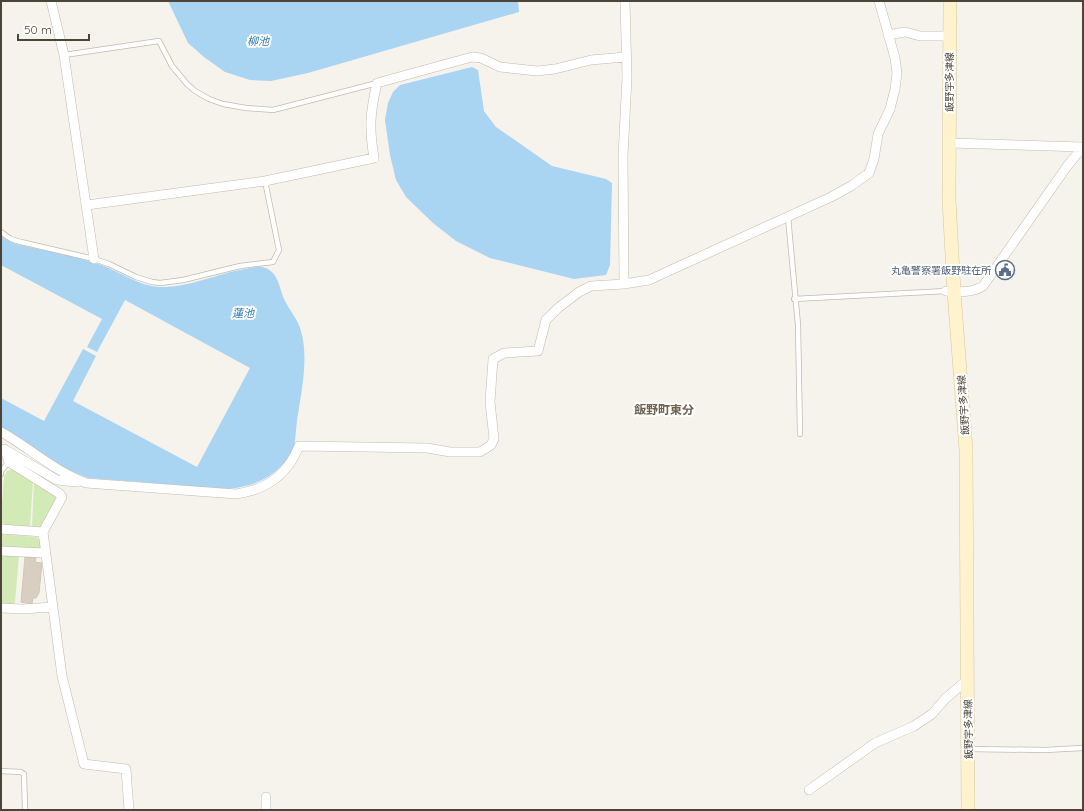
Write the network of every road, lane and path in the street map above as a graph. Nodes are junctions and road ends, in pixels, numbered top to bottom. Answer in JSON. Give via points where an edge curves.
{"nodes":[{"id":1,"x":51,"y":1,"type":"edge"},
{"id":2,"x":624,"y":1,"type":"edge"},
{"id":3,"x":879,"y":1,"type":"edge"},
{"id":4,"x":950,"y":1,"type":"edge"},
{"id":5,"x":888,"y":35,"type":"junction"},
{"id":6,"x":949,"y":36,"type":"junction"},
{"id":7,"x":64,"y":55,"type":"junction"},
{"id":8,"x":625,"y":57,"type":"junction"},
{"id":9,"x":377,"y":83,"type":"junction"},
{"id":10,"x":950,"y":143,"type":"junction"},
{"id":11,"x":1083,"y":147,"type":"edge"},
{"id":12,"x":265,"y":181,"type":"junction"},
{"id":13,"x":86,"y":205,"type":"junction"},
{"id":14,"x":788,"y":217,"type":"junction"},
{"id":15,"x":1,"y":232,"type":"edge"},
{"id":16,"x":94,"y":259,"type":"junction"},
{"id":17,"x":624,"y":284,"type":"junction"},
{"id":18,"x":950,"y":291,"type":"junction"},
{"id":19,"x":794,"y":299,"type":"junction"},
{"id":20,"x":1,"y":432,"type":"edge"},
{"id":21,"x":800,"y":434,"type":"dead end"},
{"id":22,"x":3,"y":449,"type":"edge"},
{"id":23,"x":9,"y":462,"type":"junction"},
{"id":24,"x":1,"y":471,"type":"edge"},
{"id":25,"x":1,"y":474,"type":"edge"},
{"id":26,"x":86,"y":483,"type":"junction"},
{"id":27,"x":1,"y":529,"type":"edge"},
{"id":28,"x":43,"y":532,"type":"junction"},
{"id":29,"x":1,"y":551,"type":"edge"},
{"id":30,"x":45,"y":553,"type":"junction"},
{"id":31,"x":53,"y":607,"type":"junction"},
{"id":32,"x":1,"y":608,"type":"edge"},
{"id":33,"x":967,"y":680,"type":"junction"},
{"id":34,"x":1083,"y":748,"type":"edge"},
{"id":35,"x":968,"y":749,"type":"junction"},
{"id":36,"x":1,"y":771,"type":"edge"},
{"id":37,"x":809,"y":790,"type":"dead end"},
{"id":38,"x":266,"y":797,"type":"dead end"},
{"id":39,"x":25,"y":810,"type":"edge"},
{"id":40,"x":129,"y":810,"type":"edge"},
{"id":41,"x":266,"y":810,"type":"edge"},
{"id":42,"x":968,"y":810,"type":"edge"}],
"edges":[{"from":1,"to":7,"type":"street"},
{"from":2,"to":8,"type":"street"},
{"from":3,"to":5,"type":"street"},
{"from":4,"to":6,"type":"main road","name":"飯野宇多津線"},
{"from":5,"to":6,"type":"street","via":[[905,32],[920,36]]},
{"from":5,"to":14,"type":"street","via":[[897,73],[895,89],[890,109],[878,134],[869,173],[844,190]]},
{"from":6,"to":10,"type":"main road","name":"飯野宇多津線"},
{"from":7,"to":9,"type":"lane","via":[[159,41],[172,66],[195,91],[223,104],[246,108],[273,110]]},
{"from":7,"to":13,"type":"street"},
{"from":8,"to":9,"type":"street","via":[[591,60],[537,71],[500,67],[481,58],[472,57]]},
{"from":8,"to":17,"type":"street","via":[[627,77],[623,156]]},
{"from":9,"to":12,"type":"street","via":[[370,117],[374,158]]},
{"from":10,"to":11,"type":"street"},
{"from":10,"to":18,"type":"main road","name":"飯野宇多津線"},
{"from":11,"to":18,"type":"street","via":[[983,286],[976,290]]},
{"from":12,"to":13,"type":"street"},
{"from":12,"to":16,"type":"lane","via":[[279,250],[273,262],[240,266],[160,283],[136,277]]},
{"from":13,"to":16,"type":"street"},
{"from":14,"to":17,"type":"street","via":[[649,280]]},
{"from":14,"to":19,"type":"lane"},
{"from":15,"to":16,"type":"lane","via":[[21,242]]},
{"from":17,"to":26,"type":"street","via":[[591,286],[558,308],[546,320],[538,351],[504,353],[493,359],[490,402],[494,439],[491,445],[480,452],[420,448],[299,446],[291,463],[275,479],[261,488],[236,494]]},
{"from":18,"to":19,"type":"lane"},
{"from":18,"to":33,"type":"main road","name":"飯野宇多津線","via":[[966,450]]},
{"from":19,"to":21,"type":"lane","via":[[798,325]]},
{"from":20,"to":26,"type":"street","via":[[59,470]]},
{"from":22,"to":23,"type":"street"},
{"from":22,"to":26,"type":"street","via":[[57,480]]},
{"from":23,"to":24,"type":"lane"},
{"from":23,"to":28,"type":"street","via":[[62,497]]},
{"from":24,"to":25,"type":"lane"},
{"from":27,"to":28,"type":"street"},
{"from":28,"to":30,"type":"street"},
{"from":29,"to":30,"type":"street"},
{"from":30,"to":31,"type":"street"},
{"from":31,"to":32,"type":"street"},
{"from":31,"to":40,"type":"street","via":[[62,676],[84,764],[126,769]]},
{"from":33,"to":35,"type":"main road","name":"飯野宇多津線"},
{"from":33,"to":37,"type":"street","via":[[932,714],[914,726],[875,743]]},
{"from":34,"to":35,"type":"lane"},
{"from":35,"to":42,"type":"main road","name":"飯野宇多津線"},
{"from":36,"to":39,"type":"lane","via":[[24,774]]},
{"from":38,"to":41,"type":"street"}]}
